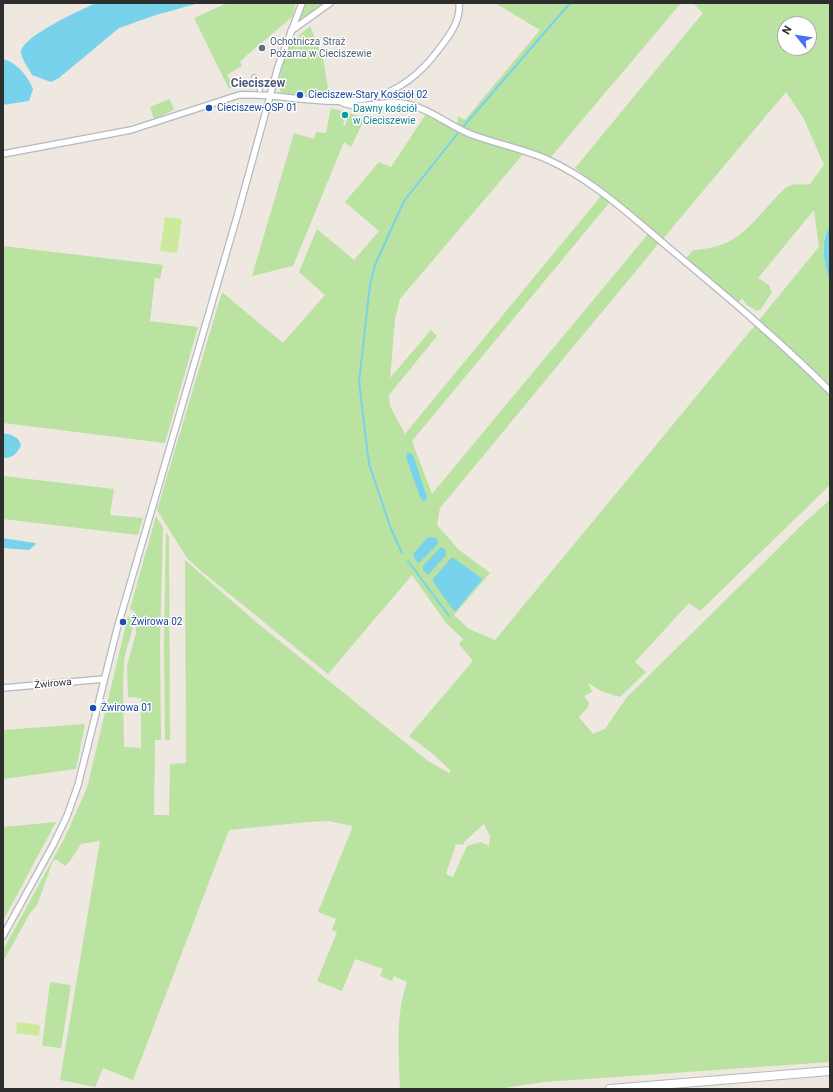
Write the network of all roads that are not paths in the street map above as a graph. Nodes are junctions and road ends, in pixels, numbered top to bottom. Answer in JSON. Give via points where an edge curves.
{"nodes":[{"id":1,"x":302,"y":3,"type":"edge"},
{"id":2,"x":330,"y":3,"type":"edge"},
{"id":3,"x":459,"y":3,"type":"edge"},
{"id":4,"x":291,"y":32,"type":"junction"},
{"id":5,"x":254,"y":77,"type":"dead end"},
{"id":6,"x":260,"y":90,"type":"dead end"},
{"id":7,"x":271,"y":96,"type":"junction"},
{"id":8,"x":341,"y":102,"type":"junction"},
{"id":9,"x":3,"y":154,"type":"edge"},
{"id":10,"x":830,"y":391,"type":"edge"},
{"id":11,"x":104,"y":679,"type":"junction"},
{"id":12,"x":3,"y":688,"type":"edge"},
{"id":13,"x":3,"y":936,"type":"edge"},
{"id":14,"x":830,"y":1071,"type":"edge"},
{"id":15,"x":610,"y":1089,"type":"edge"}],
"edges":[{"from":1,"to":4,"type":"street"},
{"from":2,"to":4,"type":"street"},
{"from":3,"to":8,"type":"street","via":[[457,21],[451,32],[433,58],[412,80],[379,96]]},
{"from":4,"to":7,"type":"street"},
{"from":5,"to":6,"type":"street"},
{"from":7,"to":8,"type":"street"},
{"from":7,"to":9,"type":"street","via":[[234,96],[124,132]]},
{"from":7,"to":11,"type":"street"},
{"from":8,"to":10,"type":"street","via":[[355,106],[392,102],[415,106],[470,134],[543,158],[568,170],[619,207],[765,328]]},
{"from":11,"to":12,"type":"street","name":"Żwirowa"},
{"from":11,"to":13,"type":"street","via":[[73,801],[53,845]]},
{"from":14,"to":15,"type":"main road"}]}
